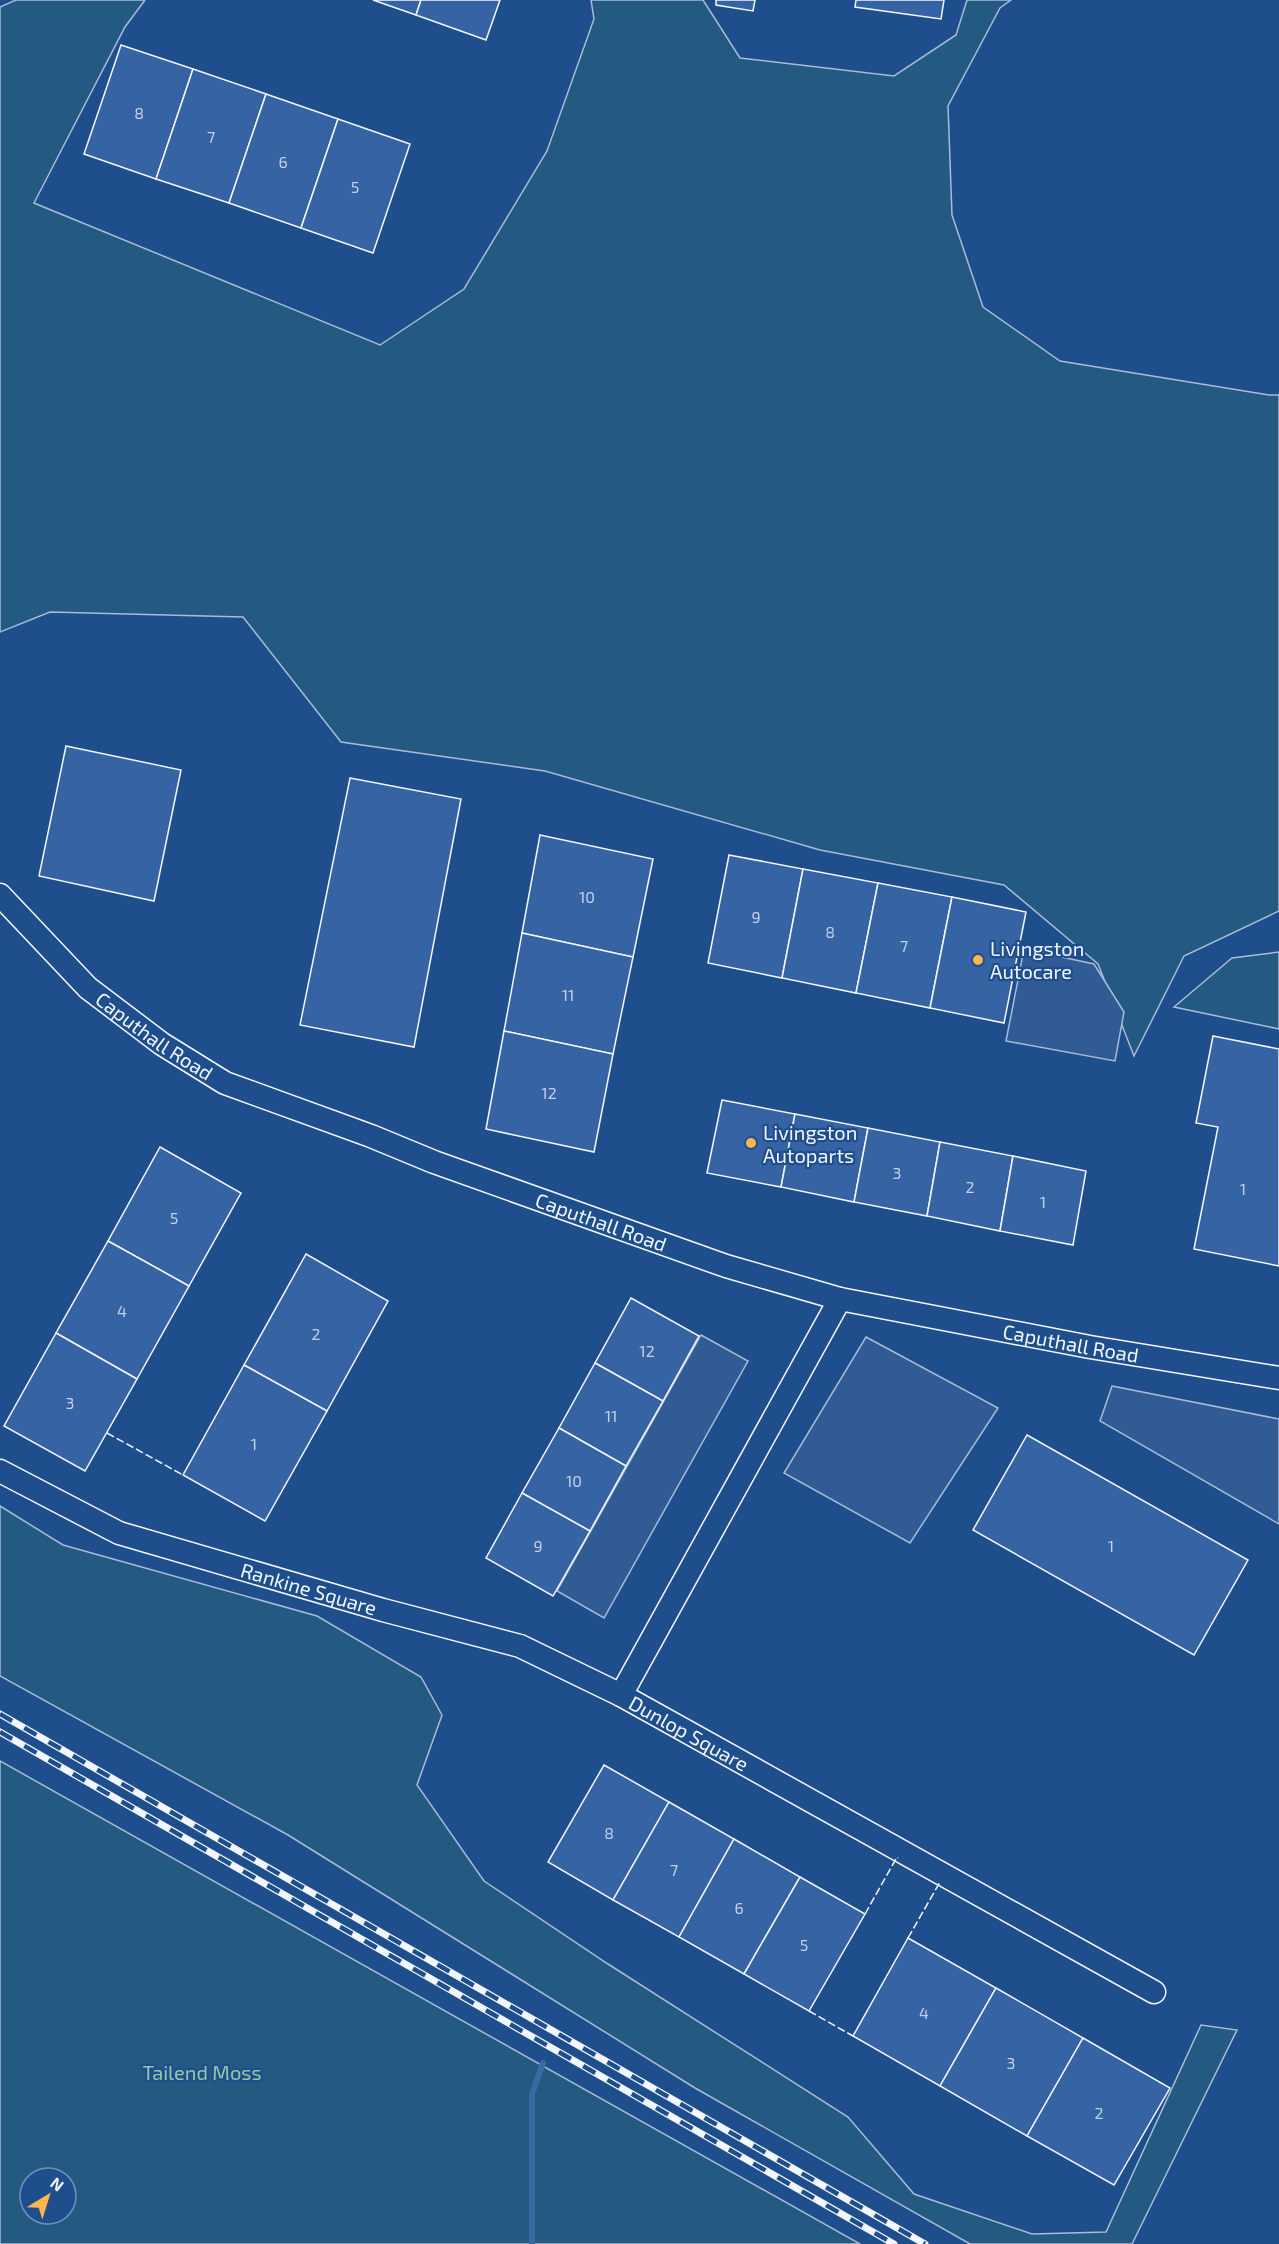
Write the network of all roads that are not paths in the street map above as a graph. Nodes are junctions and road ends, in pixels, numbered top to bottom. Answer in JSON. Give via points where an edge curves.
{"nodes":[{"id":1,"x":0,"y":895,"type":"edge"},
{"id":2,"x":840,"y":1299,"type":"junction"},
{"id":3,"x":1279,"y":1378,"type":"edge"},
{"id":4,"x":0,"y":1471,"type":"edge"},
{"id":5,"x":621,"y":1695,"type":"junction"},
{"id":6,"x":1154,"y":1992,"type":"dead end"}],
"edges":[{"from":1,"to":2,"type":"street","name":"Caputhall Road","via":[[88,988],[162,1044],[225,1083],[726,1266]]},
{"from":2,"to":3,"type":"street","name":"Caputhall Road"},
{"from":2,"to":5,"type":"street","name":"Dunlop Square"},
{"from":4,"to":5,"type":"street","name":"Rankine Square","via":[[119,1533],[520,1646]]},
{"from":5,"to":6,"type":"street","name":"Dunlop Square"}]}
